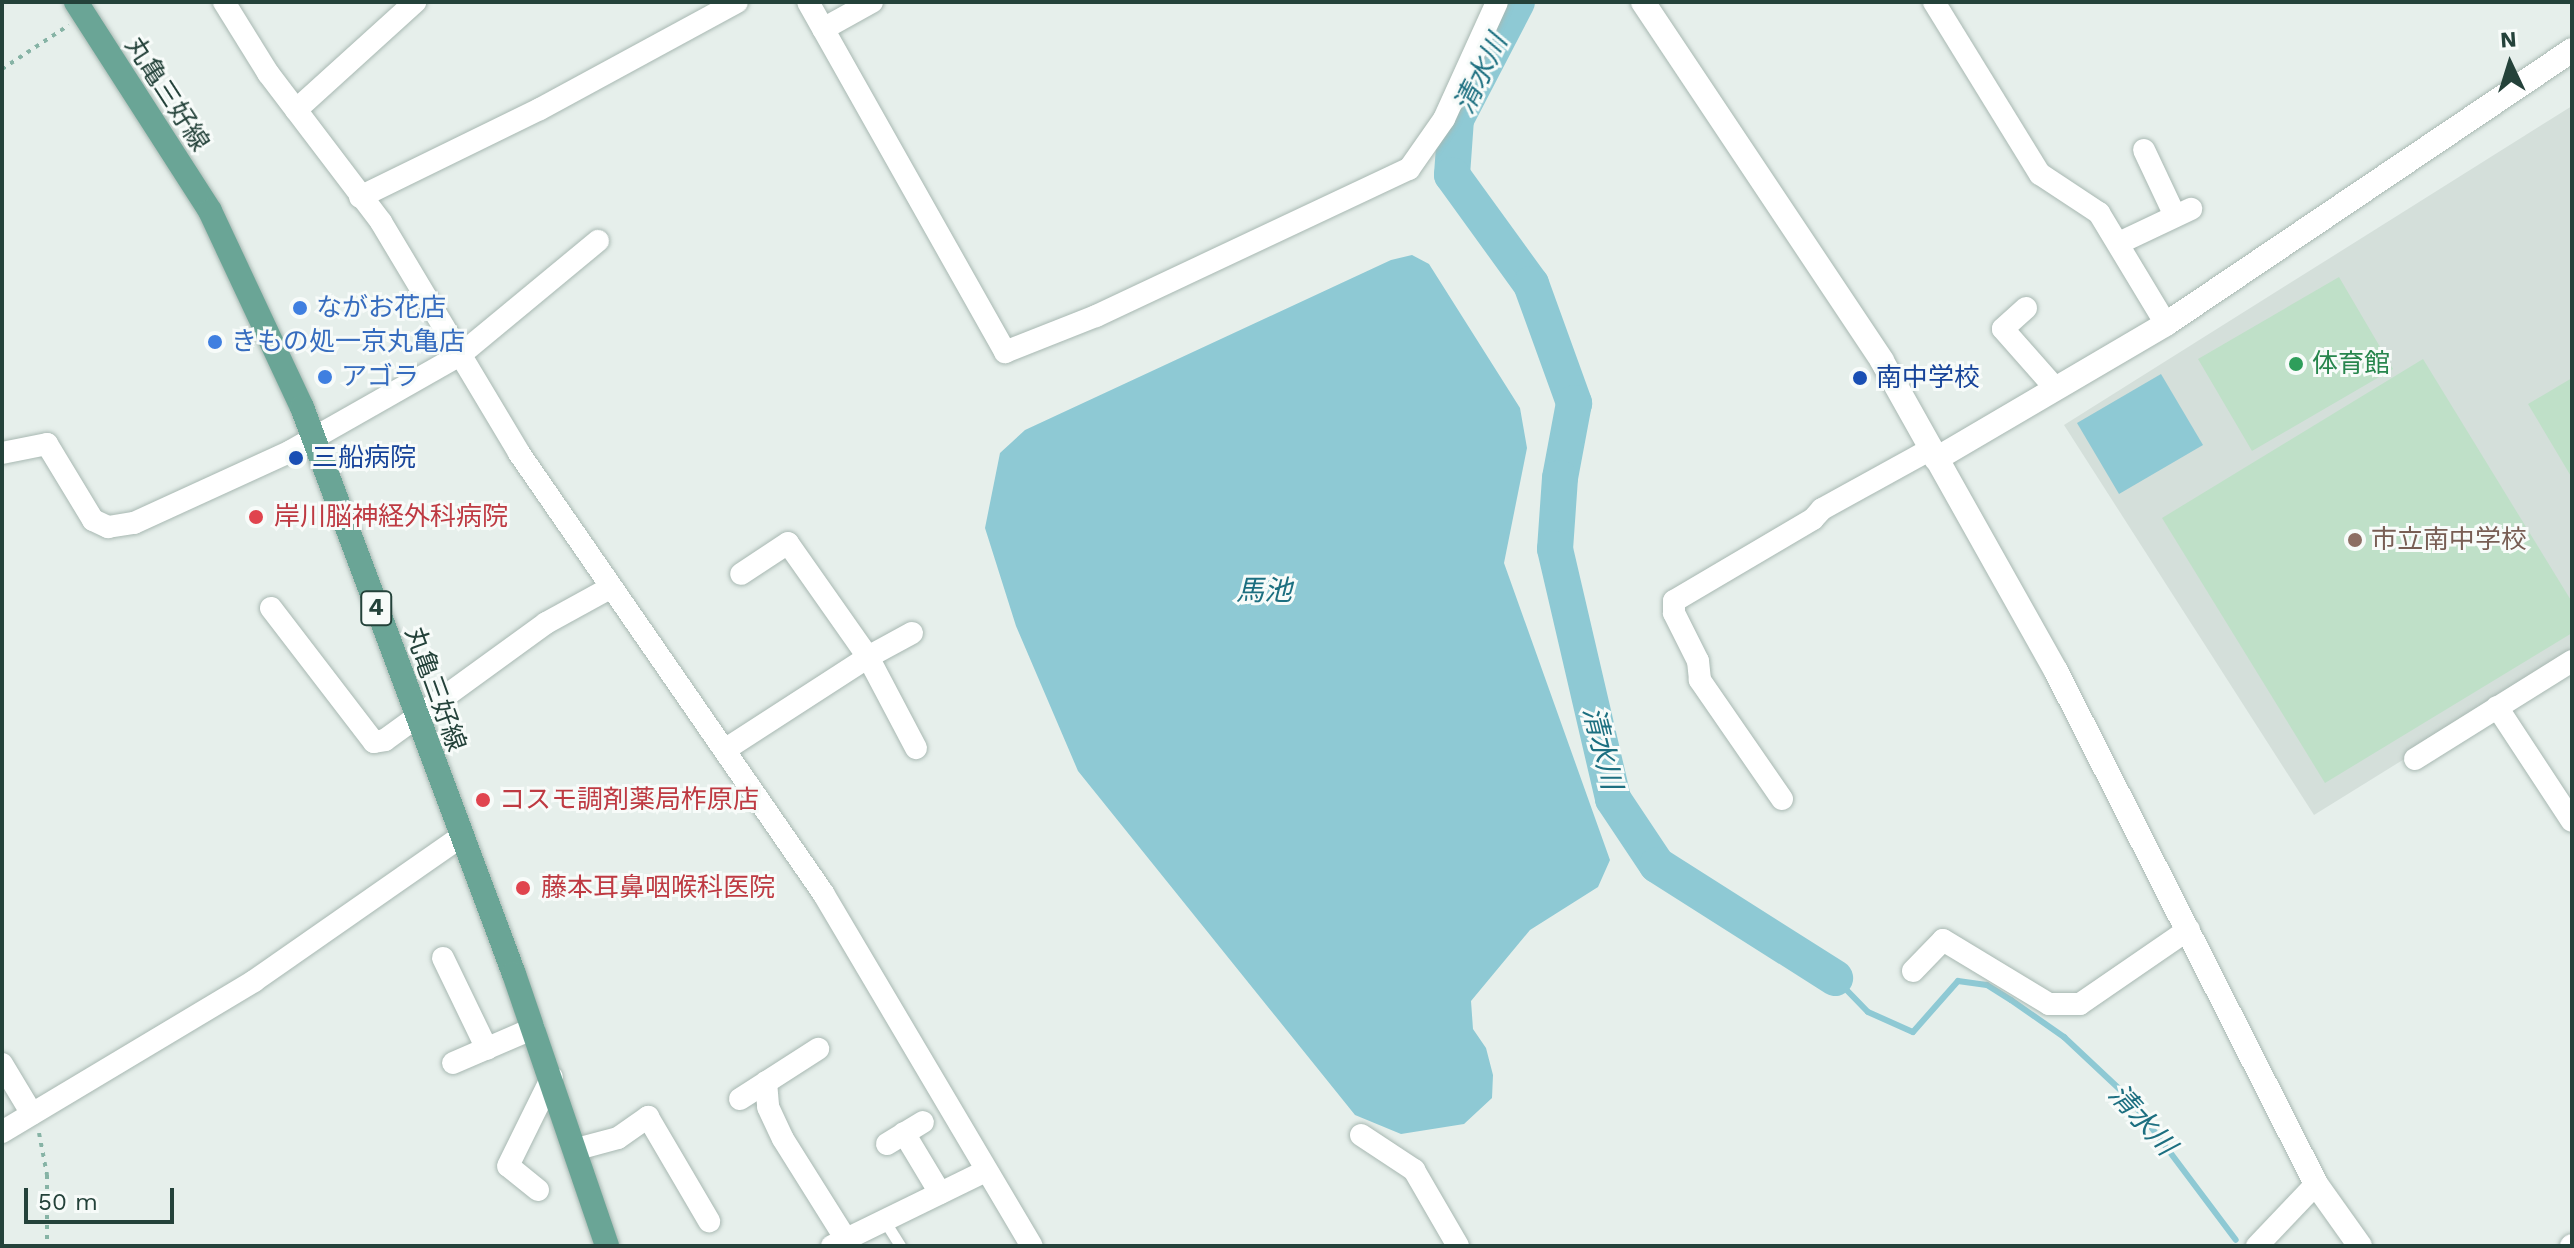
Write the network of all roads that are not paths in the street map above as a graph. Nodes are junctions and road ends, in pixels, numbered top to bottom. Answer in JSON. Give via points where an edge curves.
{"nodes":[{"id":1,"x":224,"y":2,"type":"edge"},
{"id":2,"x":415,"y":2,"type":"edge"},
{"id":3,"x":737,"y":2,"type":"edge"},
{"id":4,"x":808,"y":2,"type":"edge"},
{"id":5,"x":872,"y":2,"type":"edge"},
{"id":6,"x":1497,"y":2,"type":"edge"},
{"id":7,"x":1643,"y":2,"type":"edge"},
{"id":8,"x":1941,"y":5,"type":"edge"},
{"id":9,"x":80,"y":9,"type":"edge"},
{"id":10,"x":823,"y":29,"type":"junction"},
{"id":11,"x":2572,"y":50,"type":"edge"},
{"id":12,"x":296,"y":110,"type":"junction"},
{"id":13,"x":2144,"y":150,"type":"dead end"},
{"id":14,"x":360,"y":197,"type":"junction"},
{"id":15,"x":598,"y":241,"type":"dead end"},
{"id":16,"x":2119,"y":243,"type":"junction"},
{"id":17,"x":2026,"y":308,"type":"dead end"},
{"id":18,"x":2166,"y":324,"type":"junction"},
{"id":19,"x":460,"y":355,"type":"junction"},
{"id":20,"x":2056,"y":389,"type":"junction"},
{"id":21,"x":313,"y":438,"type":"junction"},
{"id":22,"x":2,"y":453,"type":"edge"},
{"id":23,"x":1933,"y":454,"type":"junction"},
{"id":24,"x":741,"y":574,"type":"dead end"},
{"id":25,"x":610,"y":588,"type":"junction"},
{"id":26,"x":271,"y":608,"type":"dead end"},
{"id":27,"x":912,"y":633,"type":"dead end"},
{"id":28,"x":868,"y":657,"type":"junction"},
{"id":29,"x":2572,"y":661,"type":"edge"},
{"id":30,"x":2497,"y":707,"type":"junction"},
{"id":31,"x":416,"y":718,"type":"junction"},
{"id":32,"x":916,"y":748,"type":"dead end"},
{"id":33,"x":726,"y":749,"type":"junction"},
{"id":34,"x":2415,"y":759,"type":"dead end"},
{"id":35,"x":1782,"y":799,"type":"dead end"},
{"id":36,"x":2572,"y":821,"type":"edge"},
{"id":37,"x":459,"y":838,"type":"junction"},
{"id":38,"x":2189,"y":929,"type":"junction"},
{"id":39,"x":443,"y":958,"type":"dead end"},
{"id":40,"x":1913,"y":971,"type":"dead end"},
{"id":41,"x":534,"y":1028,"type":"junction"},
{"id":42,"x":487,"y":1049,"type":"junction"},
{"id":43,"x":818,"y":1049,"type":"dead end"},
{"id":44,"x":453,"y":1063,"type":"dead end"},
{"id":45,"x":2,"y":1064,"type":"edge"},
{"id":46,"x":552,"y":1077,"type":"junction"},
{"id":47,"x":766,"y":1082,"type":"junction"},
{"id":48,"x":740,"y":1099,"type":"dead end"},
{"id":49,"x":32,"y":1114,"type":"junction"},
{"id":50,"x":2,"y":1132,"type":"edge"},
{"id":51,"x":905,"y":1133,"type":"dead end"},
{"id":52,"x":1361,"y":1135,"type":"dead end"},
{"id":53,"x":577,"y":1149,"type":"junction"},
{"id":54,"x":986,"y":1171,"type":"junction"},
{"id":55,"x":2316,"y":1184,"type":"junction"},
{"id":56,"x":538,"y":1190,"type":"dead end"},
{"id":57,"x":940,"y":1193,"type":"junction"},
{"id":58,"x":884,"y":1219,"type":"junction"},
{"id":59,"x":709,"y":1221,"type":"dead end"},
{"id":60,"x":838,"y":1242,"type":"edge"},
{"id":61,"x":607,"y":1246,"type":"edge"},
{"id":62,"x":900,"y":1246,"type":"edge"},
{"id":63,"x":1032,"y":1246,"type":"edge"},
{"id":64,"x":1458,"y":1246,"type":"edge"},
{"id":65,"x":2257,"y":1246,"type":"edge"},
{"id":66,"x":2360,"y":1246,"type":"edge"}],
"edges":[{"from":1,"to":12,"type":"street"},
{"from":2,"to":12,"type":"street"},
{"from":3,"to":14,"type":"street","via":[[540,109]]},
{"from":4,"to":10,"type":"street"},
{"from":5,"to":10,"type":"street"},
{"from":6,"to":10,"type":"street","via":[[1444,119],[1409,169],[1096,316],[1005,352]]},
{"from":7,"to":23,"type":"street","via":[[1839,294]]},
{"from":8,"to":16,"type":"street","via":[[2040,174],[2099,213]]},
{"from":9,"to":21,"type":"main road","name":"丸亀三好線","number":"4","via":[[210,211]]},
{"from":11,"to":18,"type":"street"},
{"from":12,"to":14,"type":"street"},
{"from":13,"to":16,"type":"street","via":[[2183,213]]},
{"from":14,"to":19,"type":"street","via":[[381,222]]},
{"from":15,"to":19,"type":"street"},
{"from":16,"to":18,"type":"street"},
{"from":17,"to":20,"type":"street","via":[[2003,329]]},
{"from":18,"to":20,"type":"street"},
{"from":19,"to":21,"type":"street"},
{"from":19,"to":25,"type":"street"},
{"from":20,"to":23,"type":"street"},
{"from":21,"to":22,"type":"street","via":[[134,523],[108,527],[93,520],[47,444]]},
{"from":21,"to":31,"type":"main road","name":"丸亀三好線","number":"4"},
{"from":23,"to":35,"type":"street","via":[[1822,509],[1674,601],[1700,680]]},
{"from":23,"to":38,"type":"street","via":[[2056,671]]},
{"from":24,"to":28,"type":"street","via":[[788,543]]},
{"from":25,"to":31,"type":"street","via":[[546,623]]},
{"from":25,"to":33,"type":"street"},
{"from":26,"to":31,"type":"street","via":[[374,742]]},
{"from":27,"to":28,"type":"street"},
{"from":28,"to":32,"type":"street"},
{"from":28,"to":33,"type":"street"},
{"from":29,"to":30,"type":"street"},
{"from":30,"to":34,"type":"street"},
{"from":30,"to":36,"type":"street"},
{"from":31,"to":37,"type":"main road","name":"丸亀三好線","number":"4"},
{"from":33,"to":54,"type":"street","via":[[823,893]]},
{"from":37,"to":41,"type":"main road","name":"丸亀三好線","number":"4"},
{"from":37,"to":49,"type":"street","via":[[254,981]]},
{"from":38,"to":40,"type":"street","via":[[2080,1004],[2049,1004],[1943,940]]},
{"from":38,"to":55,"type":"street"},
{"from":39,"to":42,"type":"street"},
{"from":41,"to":42,"type":"street"},
{"from":41,"to":46,"type":"main road","name":"丸亀三好線","number":"4"},
{"from":42,"to":44,"type":"street"},
{"from":43,"to":47,"type":"street"},
{"from":45,"to":49,"type":"street"},
{"from":46,"to":53,"type":"main road","name":"丸亀三好線","number":"4"},
{"from":46,"to":56,"type":"street","via":[[508,1166]]},
{"from":47,"to":48,"type":"street"},
{"from":47,"to":60,"type":"street","via":[[768,1107]]},
{"from":49,"to":50,"type":"street"},
{"from":51,"to":57,"type":"street"},
{"from":52,"to":64,"type":"street","via":[[1414,1170]]},
{"from":53,"to":59,"type":"street","via":[[618,1138],[648,1117],[675,1141]]},
{"from":53,"to":61,"type":"main road","name":"丸亀三好線","number":"4"},
{"from":54,"to":57,"type":"street"},
{"from":54,"to":63,"type":"street"},
{"from":55,"to":65,"type":"street"},
{"from":55,"to":66,"type":"street"},
{"from":57,"to":58,"type":"street"},
{"from":58,"to":60,"type":"street"},
{"from":58,"to":62,"type":"lane"}]}
